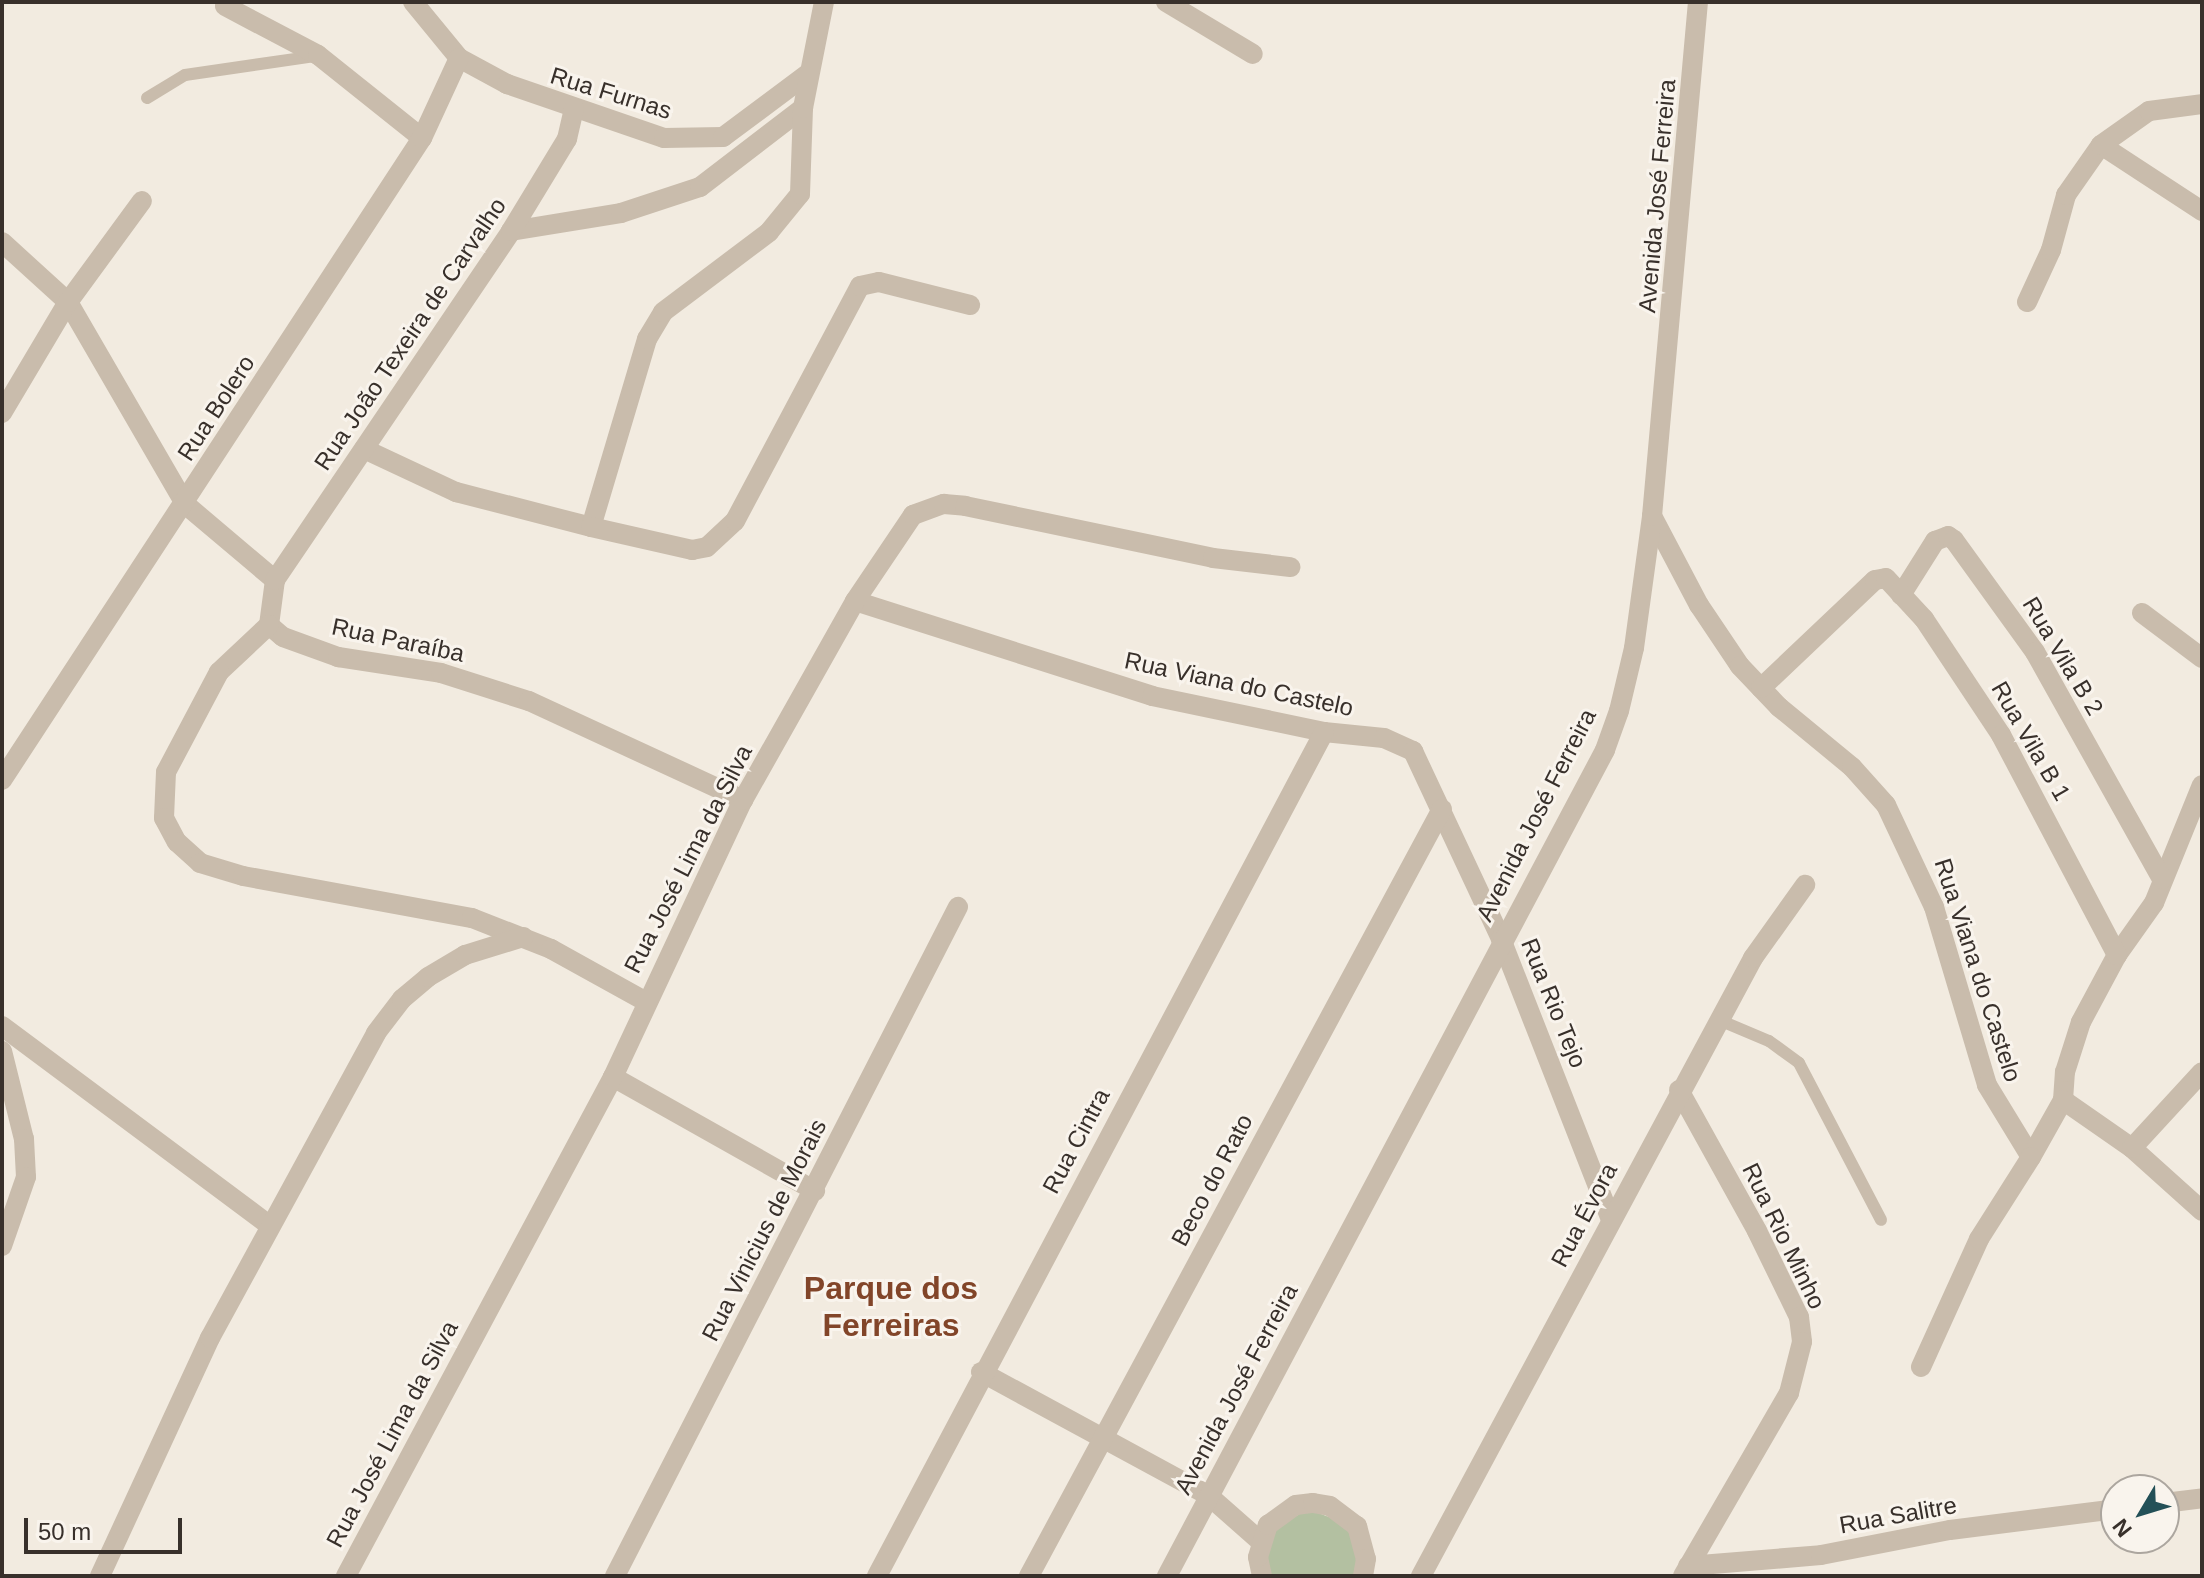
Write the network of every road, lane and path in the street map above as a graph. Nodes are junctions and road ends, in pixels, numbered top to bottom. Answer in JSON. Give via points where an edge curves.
{"nodes":[{"id":1,"x":413,"y":2,"type":"edge"},
{"id":2,"x":824,"y":2,"type":"edge"},
{"id":3,"x":1166,"y":2,"type":"edge"},
{"id":4,"x":1201,"y":2,"type":"edge"},
{"id":5,"x":1698,"y":2,"type":"edge"},
{"id":6,"x":225,"y":6,"type":"dead end"},
{"id":7,"x":1207,"y":26,"type":"junction"},
{"id":8,"x":1253,"y":54,"type":"dead end"},
{"id":9,"x":318,"y":55,"type":"junction"},
{"id":10,"x":459,"y":58,"type":"junction"},
{"id":11,"x":809,"y":73,"type":"junction"},
{"id":12,"x":147,"y":98,"type":"dead end"},
{"id":13,"x":2202,"y":104,"type":"edge"},
{"id":14,"x":803,"y":108,"type":"junction"},
{"id":15,"x":574,"y":109,"type":"junction"},
{"id":16,"x":422,"y":138,"type":"junction"},
{"id":17,"x":2101,"y":145,"type":"junction"},
{"id":18,"x":142,"y":201,"type":"dead end"},
{"id":19,"x":2202,"y":211,"type":"edge"},
{"id":20,"x":511,"y":231,"type":"junction"},
{"id":21,"x":2,"y":242,"type":"edge"},
{"id":22,"x":68,"y":302,"type":"junction"},
{"id":23,"x":2027,"y":302,"type":"dead end"},
{"id":24,"x":970,"y":305,"type":"dead end"},
{"id":25,"x":2,"y":413,"type":"edge"},
{"id":26,"x":364,"y":449,"type":"junction"},
{"id":27,"x":185,"y":504,"type":"junction"},
{"id":28,"x":1652,"y":516,"type":"junction"},
{"id":29,"x":591,"y":527,"type":"junction"},
{"id":30,"x":1290,"y":567,"type":"dead end"},
{"id":31,"x":275,"y":580,"type":"junction"},
{"id":32,"x":1901,"y":595,"type":"junction"},
{"id":33,"x":855,"y":601,"type":"junction"},
{"id":34,"x":2142,"y":613,"type":"dead end"},
{"id":35,"x":269,"y":625,"type":"junction"},
{"id":36,"x":2202,"y":658,"type":"edge"},
{"id":37,"x":1761,"y":688,"type":"junction"},
{"id":38,"x":1324,"y":732,"type":"junction"},
{"id":39,"x":2,"y":780,"type":"edge"},
{"id":40,"x":2202,"y":785,"type":"edge"},
{"id":41,"x":743,"y":800,"type":"junction"},
{"id":42,"x":1442,"y":809,"type":"junction"},
{"id":43,"x":2162,"y":879,"type":"junction"},
{"id":44,"x":1805,"y":885,"type":"dead end"},
{"id":45,"x":958,"y":907,"type":"dead end"},
{"id":46,"x":523,"y":937,"type":"junction"},
{"id":47,"x":1501,"y":939,"type":"junction"},
{"id":48,"x":2117,"y":955,"type":"junction"},
{"id":49,"x":645,"y":1001,"type":"junction"},
{"id":50,"x":1719,"y":1020,"type":"junction"},
{"id":51,"x":2,"y":1026,"type":"edge"},
{"id":52,"x":2,"y":1051,"type":"edge"},
{"id":53,"x":2202,"y":1072,"type":"edge"},
{"id":54,"x":613,"y":1077,"type":"junction"},
{"id":55,"x":1679,"y":1090,"type":"junction"},
{"id":56,"x":2063,"y":1100,"type":"junction"},
{"id":57,"x":2132,"y":1148,"type":"junction"},
{"id":58,"x":2031,"y":1157,"type":"junction"},
{"id":59,"x":815,"y":1191,"type":"junction"},
{"id":60,"x":2202,"y":1211,"type":"edge"},
{"id":61,"x":1611,"y":1219,"type":"junction"},
{"id":62,"x":1881,"y":1220,"type":"dead end"},
{"id":63,"x":268,"y":1224,"type":"junction"},
{"id":64,"x":2,"y":1246,"type":"edge"},
{"id":65,"x":1921,"y":1367,"type":"dead end"},
{"id":66,"x":981,"y":1372,"type":"junction"},
{"id":67,"x":1103,"y":1437,"type":"junction"},
{"id":68,"x":1209,"y":1496,"type":"junction"},
{"id":69,"x":2202,"y":1498,"type":"edge"},
{"id":70,"x":2180,"y":1501,"type":"edge"},
{"id":71,"x":2100,"y":1511,"type":"edge"},
{"id":72,"x":1260,"y":1541,"type":"junction"},
{"id":73,"x":1685,"y":1571,"type":"edge"},
{"id":74,"x":100,"y":1576,"type":"edge"},
{"id":75,"x":346,"y":1576,"type":"edge"},
{"id":76,"x":615,"y":1576,"type":"edge"},
{"id":77,"x":877,"y":1576,"type":"edge"},
{"id":78,"x":1029,"y":1576,"type":"edge"},
{"id":79,"x":1167,"y":1576,"type":"edge"},
{"id":80,"x":1262,"y":1576,"type":"edge"},
{"id":81,"x":1363,"y":1576,"type":"edge"},
{"id":82,"x":1421,"y":1576,"type":"edge"}],
"edges":[{"from":1,"to":10,"type":"street","name":"Rua Furnas"},
{"from":2,"to":11,"type":"street"},
{"from":3,"to":7,"type":"street"},
{"from":4,"to":7,"type":"street"},
{"from":5,"to":28,"type":"street","name":"Avenida José Ferreira"},
{"from":6,"to":9,"type":"street"},
{"from":7,"to":8,"type":"street"},
{"from":9,"to":12,"type":"lane","via":[[185,75]]},
{"from":9,"to":16,"type":"street"},
{"from":10,"to":15,"type":"street","name":"Rua Furnas","via":[[536,98]]},
{"from":10,"to":16,"type":"street","name":"Rua Bolero"},
{"from":11,"to":14,"type":"street"},
{"from":11,"to":15,"type":"street","name":"Rua Furnas","via":[[723,137],[664,138]]},
{"from":13,"to":17,"type":"street","via":[[2149,111]]},
{"from":14,"to":20,"type":"street","via":[[700,187],[621,213]]},
{"from":14,"to":29,"type":"street","via":[[800,194],[769,232],[663,312],[647,339]]},
{"from":15,"to":20,"type":"street","name":"Rua João Texeira de Carvalho","via":[[567,139]]},
{"from":16,"to":27,"type":"street","name":"Rua Bolero"},
{"from":17,"to":19,"type":"street"},
{"from":17,"to":23,"type":"street","via":[[2066,195],[2051,250]]},
{"from":18,"to":22,"type":"street"},
{"from":20,"to":26,"type":"street","name":"Rua João Texeira de Carvalho"},
{"from":21,"to":22,"type":"street"},
{"from":22,"to":25,"type":"street"},
{"from":22,"to":27,"type":"street"},
{"from":24,"to":29,"type":"street","via":[[879,282],[860,286],[735,521],[707,547],[692,550]]},
{"from":26,"to":29,"type":"street","via":[[456,492]]},
{"from":26,"to":31,"type":"street","name":"Rua João Texeira de Carvalho"},
{"from":27,"to":31,"type":"street"},
{"from":27,"to":39,"type":"street","name":"Rua Bolero","via":[[46,706]]},
{"from":28,"to":37,"type":"street","name":"Rua Viana do Castelo","via":[[1719,637]]},
{"from":28,"to":47,"type":"street","name":"Avenida José Ferreira","via":[[1634,648],[1619,711],[1605,750]]},
{"from":30,"to":33,"type":"street","name":"Rua José Lima da Silva","via":[[1213,558],[944,504],[913,515]]},
{"from":31,"to":35,"type":"street"},
{"from":32,"to":37,"type":"street","name":"Rua Vila B 1","via":[[1883,576],[1875,580]]},
{"from":32,"to":43,"type":"street","name":"Rua Vila B 2","via":[[1935,541],[1948,536],[1954,540],[2035,652]]},
{"from":32,"to":48,"type":"street","name":"Rua Vila B 1","via":[[1924,619],[2001,735]]},
{"from":33,"to":38,"type":"street","name":"Rua Viana do Castelo","via":[[1152,696]]},
{"from":33,"to":41,"type":"street","name":"Rua José Lima da Silva"},
{"from":34,"to":36,"type":"street"},
{"from":35,"to":41,"type":"street","name":"Rua Paraíba","via":[[283,637],[338,657],[441,673],[529,701]]},
{"from":35,"to":46,"type":"street","via":[[219,672],[166,772],[164,818],[177,842],[200,863],[243,876],[426,907]]},
{"from":37,"to":58,"type":"street","name":"Rua Viana do Castelo","via":[[1852,767],[1886,805],[1934,907],[1987,1085]]},
{"from":38,"to":42,"type":"street","name":"Rua Viana do Castelo","via":[[1384,738],[1413,751]]},
{"from":38,"to":66,"type":"street","name":"Rua Cintra"},
{"from":40,"to":43,"type":"street"},
{"from":41,"to":49,"type":"street","name":"Rua José Lima da Silva"},
{"from":42,"to":47,"type":"street","name":"Rua Rio Tejo"},
{"from":42,"to":67,"type":"street","name":"Beco do Rato"},
{"from":43,"to":48,"type":"street","via":[[2154,903]]},
{"from":44,"to":50,"type":"street","name":"Rua Évora","via":[[1776,918]]},
{"from":45,"to":59,"type":"street","name":"Rua Vinicius de Morais"},
{"from":46,"to":49,"type":"street"},
{"from":46,"to":63,"type":"street","via":[[465,955],[402,999],[376,1033]]},
{"from":47,"to":61,"type":"street","name":"Rua Rio Tejo"},
{"from":47,"to":68,"type":"street","name":"Avenida José Ferreira"},
{"from":48,"to":56,"type":"street","via":[[2071,1048]]},
{"from":49,"to":54,"type":"street","name":"Rua José Lima da Silva"},
{"from":50,"to":55,"type":"street","name":"Rua Évora"},
{"from":50,"to":62,"type":"lane","via":[[1769,1041],[1799,1063]]},
{"from":51,"to":63,"type":"street"},
{"from":52,"to":64,"type":"street","via":[[24,1139],[26,1177]]},
{"from":53,"to":57,"type":"street"},
{"from":54,"to":59,"type":"street"},
{"from":54,"to":75,"type":"street","name":"Rua José Lima da Silva"},
{"from":55,"to":61,"type":"street","name":"Rua Évora"},
{"from":55,"to":73,"type":"street","name":"Rua Rio Minho","via":[[1799,1317],[1802,1342],[1789,1393]]},
{"from":56,"to":57,"type":"street"},
{"from":56,"to":58,"type":"street"},
{"from":57,"to":60,"type":"street"},
{"from":58,"to":65,"type":"street","via":[[1979,1239]]},
{"from":59,"to":76,"type":"street","name":"Rua Vinicius de Morais"},
{"from":61,"to":82,"type":"street","name":"Rua Évora"},
{"from":63,"to":74,"type":"street","via":[[132,1498]]},
{"from":66,"to":67,"type":"street"},
{"from":66,"to":77,"type":"street","name":"Rua Cintra"},
{"from":67,"to":68,"type":"street"},
{"from":67,"to":78,"type":"street","name":"Beco do Rato"},
{"from":68,"to":72,"type":"street"},
{"from":68,"to":79,"type":"street","name":"Avenida José Ferreira"},
{"from":69,"to":70,"type":"street"},
{"from":71,"to":73,"type":"street","name":"Rua Salitre"},
{"from":72,"to":80,"type":"street"},
{"from":72,"to":81,"type":"street","via":[[1268,1525],[1288,1509],[1313,1503],[1330,1506],[1357,1526],[1366,1559]]}]}
